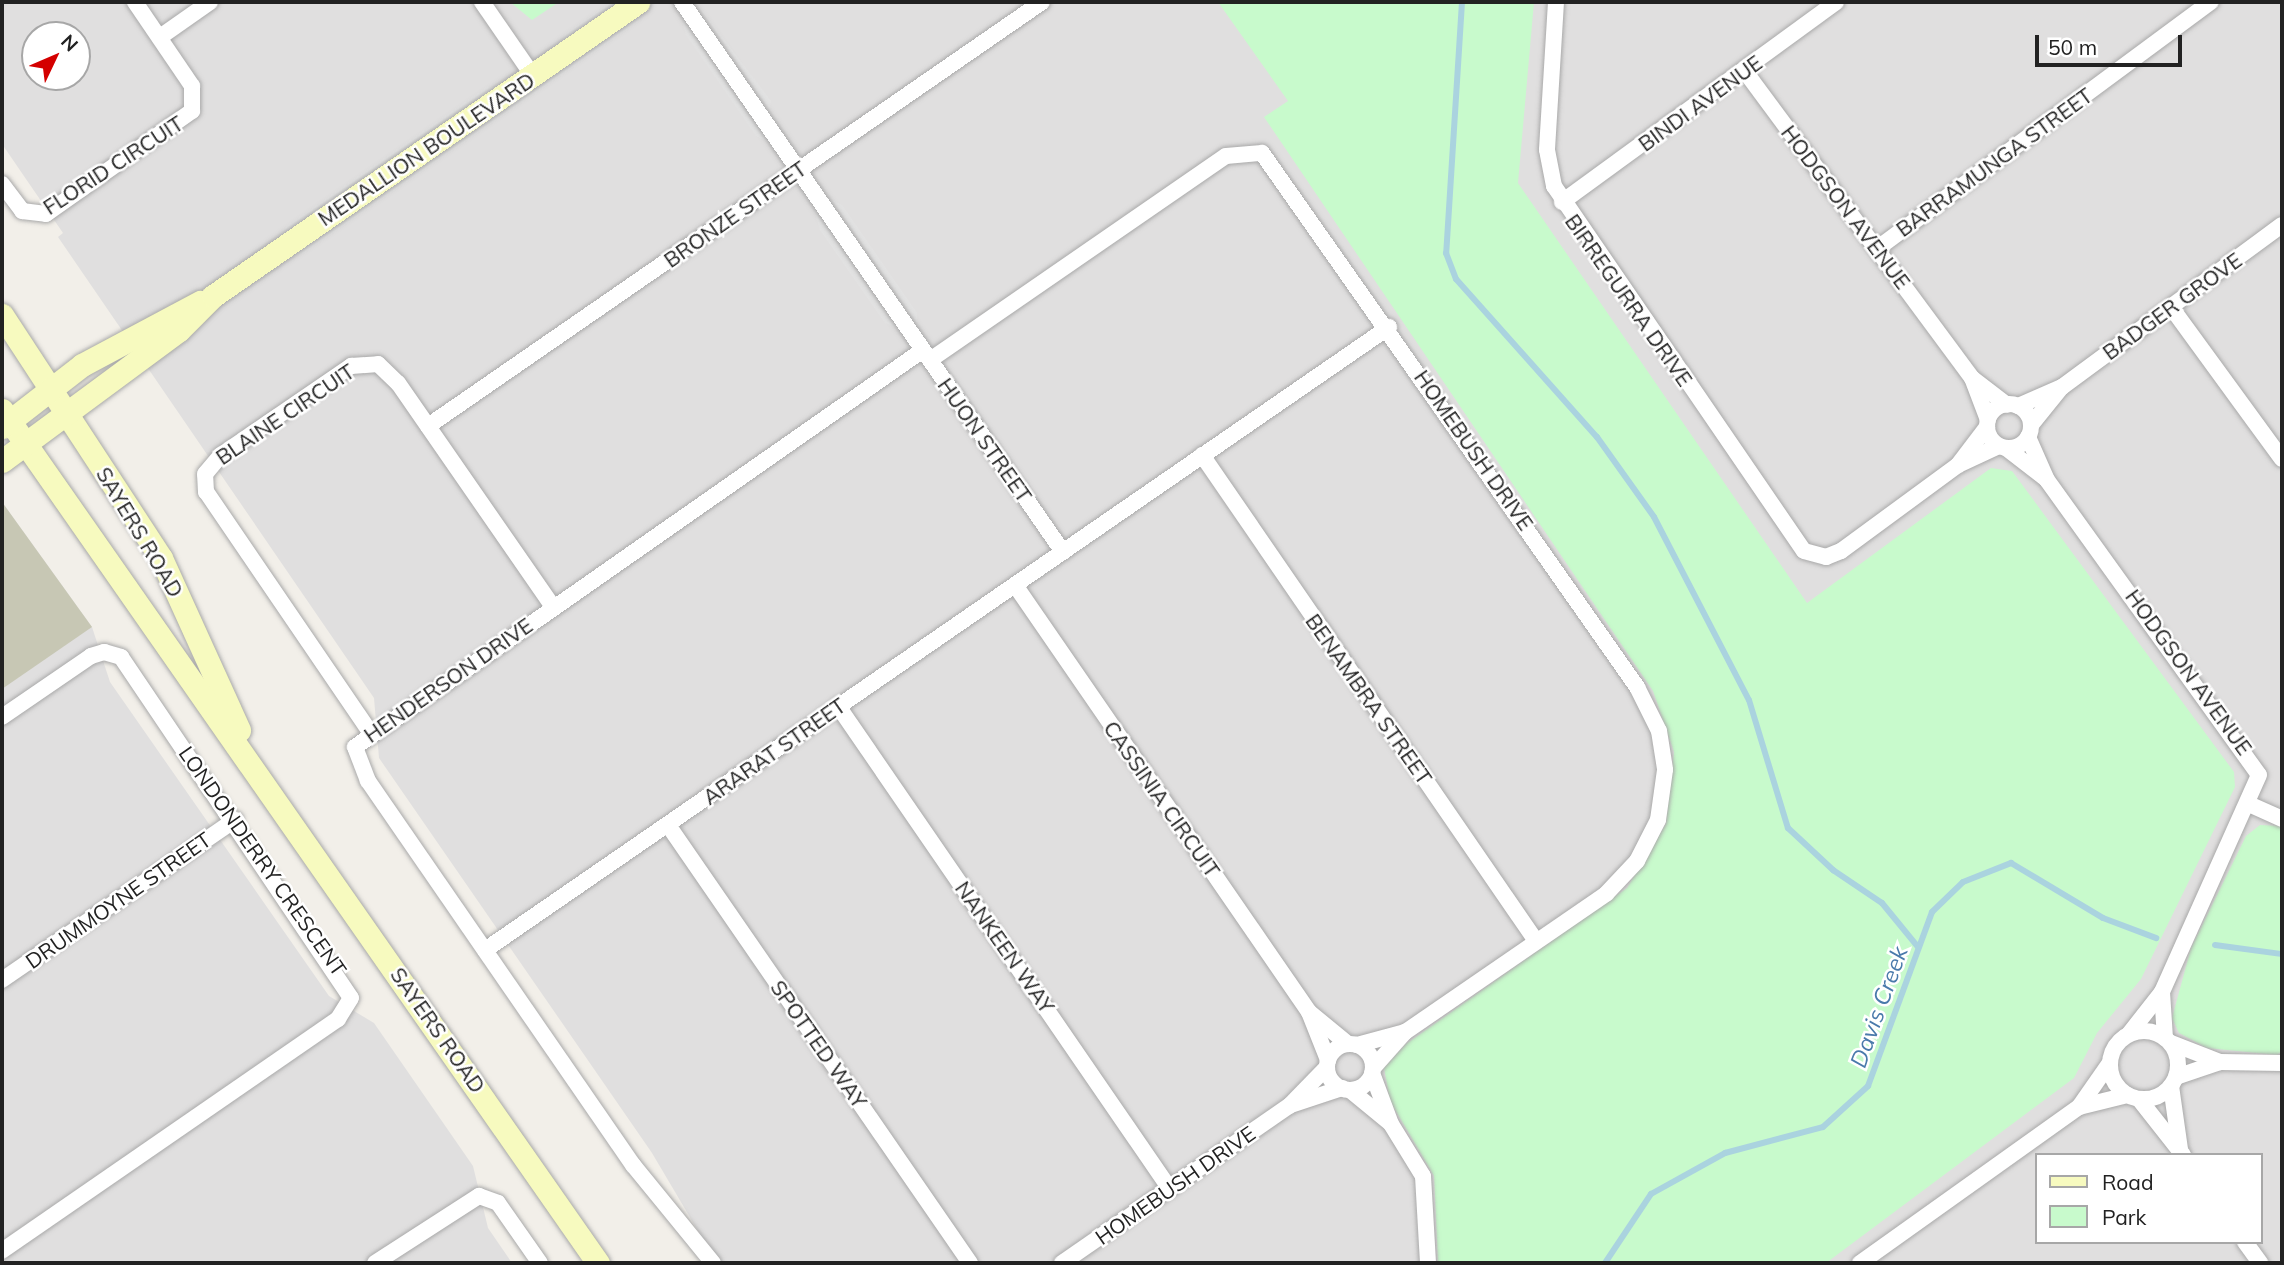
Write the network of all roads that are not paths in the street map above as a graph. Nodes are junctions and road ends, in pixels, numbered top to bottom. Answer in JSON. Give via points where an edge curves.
{"nodes":[{"id":1,"x":135,"y":2,"type":"edge"},
{"id":2,"x":210,"y":2,"type":"edge"},
{"id":3,"x":482,"y":2,"type":"edge"},
{"id":4,"x":638,"y":2,"type":"edge"},
{"id":5,"x":682,"y":2,"type":"edge"},
{"id":6,"x":1042,"y":2,"type":"edge"},
{"id":7,"x":1556,"y":2,"type":"edge"},
{"id":8,"x":1836,"y":2,"type":"edge"},
{"id":9,"x":2211,"y":2,"type":"edge"},
{"id":10,"x":160,"y":37,"type":"junction"},
{"id":11,"x":1744,"y":69,"type":"junction"},
{"id":12,"x":533,"y":76,"type":"junction"},
{"id":13,"x":798,"y":170,"type":"junction"},
{"id":14,"x":2,"y":184,"type":"edge"},
{"id":15,"x":1562,"y":202,"type":"junction"},
{"id":16,"x":2282,"y":225,"type":"edge"},
{"id":17,"x":1878,"y":248,"type":"junction"},
{"id":18,"x":213,"y":296,"type":"junction"},
{"id":19,"x":2171,"y":307,"type":"junction"},
{"id":20,"x":2,"y":315,"type":"edge"},
{"id":21,"x":1389,"y":327,"type":"junction"},
{"id":22,"x":926,"y":355,"type":"junction"},
{"id":23,"x":1972,"y":378,"type":"junction"},
{"id":24,"x":2062,"y":387,"type":"junction"},
{"id":25,"x":51,"y":388,"type":"junction"},
{"id":26,"x":2012,"y":405,"type":"junction"},
{"id":27,"x":65,"y":412,"type":"junction"},
{"id":28,"x":4,"y":419,"type":"edge"},
{"id":29,"x":1988,"y":423,"type":"junction"},
{"id":30,"x":428,"y":426,"type":"junction"},
{"id":31,"x":2029,"y":431,"type":"junction"},
{"id":32,"x":24,"y":445,"type":"junction"},
{"id":33,"x":2003,"y":447,"type":"junction"},
{"id":34,"x":1202,"y":455,"type":"junction"},
{"id":35,"x":2282,"y":459,"type":"edge"},
{"id":36,"x":2,"y":461,"type":"edge"},
{"id":37,"x":1958,"y":465,"type":"junction"},
{"id":38,"x":2047,"y":480,"type":"junction"},
{"id":39,"x":1063,"y":552,"type":"junction"},
{"id":40,"x":1015,"y":585,"type":"junction"},
{"id":41,"x":553,"y":607,"type":"junction"},
{"id":42,"x":838,"y":706,"type":"junction"},
{"id":43,"x":2,"y":718,"type":"edge"},
{"id":44,"x":370,"y":732,"type":"junction"},
{"id":45,"x":277,"y":797,"type":"junction"},
{"id":46,"x":2251,"y":805,"type":"junction"},
{"id":47,"x":2282,"y":819,"type":"edge"},
{"id":48,"x":235,"y":820,"type":"junction"},
{"id":49,"x":668,"y":825,"type":"junction"},
{"id":50,"x":1536,"y":941,"type":"junction"},
{"id":51,"x":485,"y":950,"type":"junction"},
{"id":52,"x":2,"y":980,"type":"edge"},
{"id":53,"x":2162,"y":992,"type":"junction"},
{"id":54,"x":1309,"y":1012,"type":"junction"},
{"id":55,"x":1405,"y":1032,"type":"junction"},
{"id":56,"x":2129,"y":1034,"type":"junction"},
{"id":57,"x":2168,"y":1041,"type":"junction"},
{"id":58,"x":1352,"y":1044,"type":"junction"},
{"id":59,"x":2220,"y":1062,"type":"junction"},
{"id":60,"x":2282,"y":1063,"type":"edge"},
{"id":61,"x":1327,"y":1064,"type":"junction"},
{"id":62,"x":2109,"y":1064,"type":"junction"},
{"id":63,"x":1372,"y":1071,"type":"junction"},
{"id":64,"x":2173,"y":1081,"type":"junction"},
{"id":65,"x":1346,"y":1089,"type":"junction"},
{"id":66,"x":2133,"y":1097,"type":"junction"},
{"id":67,"x":1289,"y":1106,"type":"junction"},
{"id":68,"x":2079,"y":1107,"type":"junction"},
{"id":69,"x":1391,"y":1124,"type":"junction"},
{"id":70,"x":2182,"y":1153,"type":"edge"},
{"id":71,"x":1170,"y":1189,"type":"junction"},
{"id":72,"x":2246,"y":1244,"type":"edge"},
{"id":73,"x":2,"y":1251,"type":"edge"},
{"id":74,"x":375,"y":1263,"type":"edge"},
{"id":75,"x":540,"y":1263,"type":"edge"},
{"id":76,"x":598,"y":1263,"type":"edge"},
{"id":77,"x":713,"y":1263,"type":"edge"},
{"id":78,"x":970,"y":1263,"type":"edge"},
{"id":79,"x":1062,"y":1263,"type":"edge"},
{"id":80,"x":1429,"y":1263,"type":"edge"},
{"id":81,"x":1860,"y":1263,"type":"edge"},
{"id":82,"x":2260,"y":1263,"type":"edge"}],
"edges":[{"from":1,"to":10,"type":"street","name":"FLORID CIRCUIT"},
{"from":2,"to":10,"type":"street"},
{"from":3,"to":12,"type":"street"},
{"from":4,"to":12,"type":"street","name":"MEDALLION BOULEVARD"},
{"from":5,"to":13,"type":"street","name":"HUON STREET"},
{"from":6,"to":13,"type":"street","name":"BRONZE STREET"},
{"from":7,"to":15,"type":"street","name":"BIRREGURRA DRIVE","via":[[1547,150]]},
{"from":8,"to":11,"type":"street","name":"BINDI AVENUE"},
{"from":9,"to":17,"type":"street","name":"BARRAMUNGA STREET"},
{"from":10,"to":14,"type":"street","name":"FLORID CIRCUIT","via":[[195,91],[187,117],[46,214],[22,211]]},
{"from":11,"to":15,"type":"street","name":"BINDI AVENUE"},
{"from":11,"to":17,"type":"street","name":"HODGSON AVENUE"},
{"from":12,"to":18,"type":"street","name":"MEDALLION BOULEVARD"},
{"from":13,"to":22,"type":"street","name":"HUON STREET"},
{"from":13,"to":30,"type":"street","name":"BRONZE STREET"},
{"from":15,"to":37,"type":"street","name":"BIRREGURRA DRIVE","via":[[1798,545],[1818,557],[1841,551]]},
{"from":16,"to":19,"type":"street","name":"BADGER GROVE"},
{"from":17,"to":23,"type":"street","name":"HODGSON AVENUE"},
{"from":18,"to":25,"type":"street","name":"MEDALLION BOULEVARD","via":[[125,338]]},
{"from":18,"to":27,"type":"street","name":"MEDALLION BOULEVARD","via":[[178,330]]},
{"from":19,"to":24,"type":"street","name":"BADGER GROVE"},
{"from":19,"to":35,"type":"street"},
{"from":20,"to":25,"type":"street","name":"SAYERS ROAD"},
{"from":21,"to":22,"type":"street","name":"HOMEBUSH DRIVE","via":[[1276,165],[1246,150],[1194,177]]},
{"from":21,"to":34,"type":"street"},
{"from":21,"to":50,"type":"street","name":"HOMEBUSH DRIVE","via":[[1637,687],[1659,731],[1664,789],[1646,846],[1618,883]]},
{"from":22,"to":39,"type":"street","name":"HUON STREET"},
{"from":22,"to":41,"type":"street","name":"HENDERSON DRIVE"},
{"from":23,"to":26,"type":"street","name":"HODGSON AVENUE"},
{"from":23,"to":29,"type":"street","name":"HODGSON AVENUE"},
{"from":24,"to":26,"type":"street","name":"BADGER GROVE"},
{"from":24,"to":31,"type":"street","name":"BADGER GROVE"},
{"from":25,"to":27,"type":"street","name":"SAYERS ROAD"},
{"from":25,"to":28,"type":"street","name":"MEDALLION BOULEVARD"},
{"from":26,"to":29,"type":"street","name":"BADGER GROVE"},
{"from":26,"to":31,"type":"street","name":"HODGSON AVENUE"},
{"from":27,"to":32,"type":"street","name":"MEDALLION BOULEVARD"},
{"from":27,"to":45,"type":"street","name":"SAYERS ROAD","via":[[161,558],[231,715]]},
{"from":28,"to":32,"type":"street","name":"SAYERS ROAD"},
{"from":29,"to":33,"type":"street","name":"HODGSON AVENUE"},
{"from":29,"to":37,"type":"street"},
{"from":30,"to":41,"type":"street","name":"BLAINE CIRCUIT"},
{"from":30,"to":44,"type":"street","name":"BLAINE CIRCUIT","via":[[390,372],[359,363],[220,455],[204,481]]},
{"from":31,"to":33,"type":"street"},
{"from":31,"to":38,"type":"street","name":"HODGSON AVENUE"},
{"from":32,"to":36,"type":"street","name":"MEDALLION BOULEVARD"},
{"from":32,"to":45,"type":"street","name":"SAYERS ROAD"},
{"from":33,"to":37,"type":"street"},
{"from":33,"to":38,"type":"street","name":"HODGSON AVENUE"},
{"from":34,"to":39,"type":"street"},
{"from":34,"to":50,"type":"street","name":"BENAMBRA STREET"},
{"from":38,"to":46,"type":"street","name":"HODGSON AVENUE","via":[[2253,760],[2260,781]]},
{"from":39,"to":40,"type":"street","name":"ARARAT STREET"},
{"from":40,"to":42,"type":"street","name":"ARARAT STREET"},
{"from":40,"to":54,"type":"street","name":"CASSINIA CIRCUIT"},
{"from":41,"to":44,"type":"street","name":"HENDERSON DRIVE"},
{"from":42,"to":49,"type":"street","name":"ARARAT STREET"},
{"from":42,"to":71,"type":"street","name":"NANKEEN WAY"},
{"from":43,"to":48,"type":"street","name":"LONDONDERRY CRESCENT","via":[[90,656],[116,654]]},
{"from":44,"to":51,"type":"street","name":"HENDERSON DRIVE","via":[[355,747],[359,768]]},
{"from":45,"to":76,"type":"street","name":"SAYERS ROAD"},
{"from":46,"to":47,"type":"street"},
{"from":46,"to":53,"type":"street","name":"HODGSON AVENUE"},
{"from":48,"to":52,"type":"street","name":"DRUMMOYNE STREET"},
{"from":48,"to":73,"type":"street","name":"LONDONDERRY CRESCENT","via":[[346,982],[349,1007]]},
{"from":49,"to":51,"type":"street","name":"ARARAT STREET"},
{"from":49,"to":78,"type":"street","name":"SPOTTED WAY"},
{"from":50,"to":55,"type":"street","name":"HOMEBUSH DRIVE"},
{"from":51,"to":77,"type":"street","name":"HENDERSON DRIVE","via":[[633,1165]]},
{"from":53,"to":56,"type":"street","name":"HODGSON AVENUE"},
{"from":53,"to":57,"type":"street","name":"HODGSON AVENUE"},
{"from":54,"to":58,"type":"street","name":"CASSINIA CIRCUIT"},
{"from":54,"to":61,"type":"street","name":"CASSINIA CIRCUIT"},
{"from":55,"to":58,"type":"street","name":"HOMEBUSH DRIVE"},
{"from":55,"to":63,"type":"street","name":"HOMEBUSH DRIVE"},
{"from":56,"to":57,"type":"street","via":[[2148,1031]]},
{"from":56,"to":62,"type":"street"},
{"from":57,"to":59,"type":"street"},
{"from":57,"to":64,"type":"street"},
{"from":58,"to":61,"type":"street","name":"HOMEBUSH DRIVE"},
{"from":58,"to":63,"type":"street","name":"CASSINIA CIRCUIT"},
{"from":59,"to":60,"type":"street"},
{"from":59,"to":64,"type":"street"},
{"from":61,"to":65,"type":"street","name":"CASSINIA CIRCUIT"},
{"from":61,"to":67,"type":"street","name":"HOMEBUSH DRIVE"},
{"from":62,"to":66,"type":"street","via":[[2115,1084]]},
{"from":62,"to":68,"type":"street"},
{"from":63,"to":65,"type":"street","name":"HOMEBUSH DRIVE"},
{"from":63,"to":69,"type":"street"},
{"from":64,"to":66,"type":"street"},
{"from":64,"to":70,"type":"street"},
{"from":65,"to":67,"type":"street","name":"HOMEBUSH DRIVE"},
{"from":65,"to":69,"type":"street"},
{"from":66,"to":68,"type":"street"},
{"from":66,"to":70,"type":"street"},
{"from":67,"to":71,"type":"street","name":"HOMEBUSH DRIVE"},
{"from":68,"to":81,"type":"street"},
{"from":69,"to":80,"type":"street","via":[[1426,1185]]},
{"from":71,"to":79,"type":"street","name":"HOMEBUSH DRIVE"},
{"from":72,"to":82,"type":"street"},
{"from":74,"to":75,"type":"street","via":[[479,1196],[498,1203]]}]}
